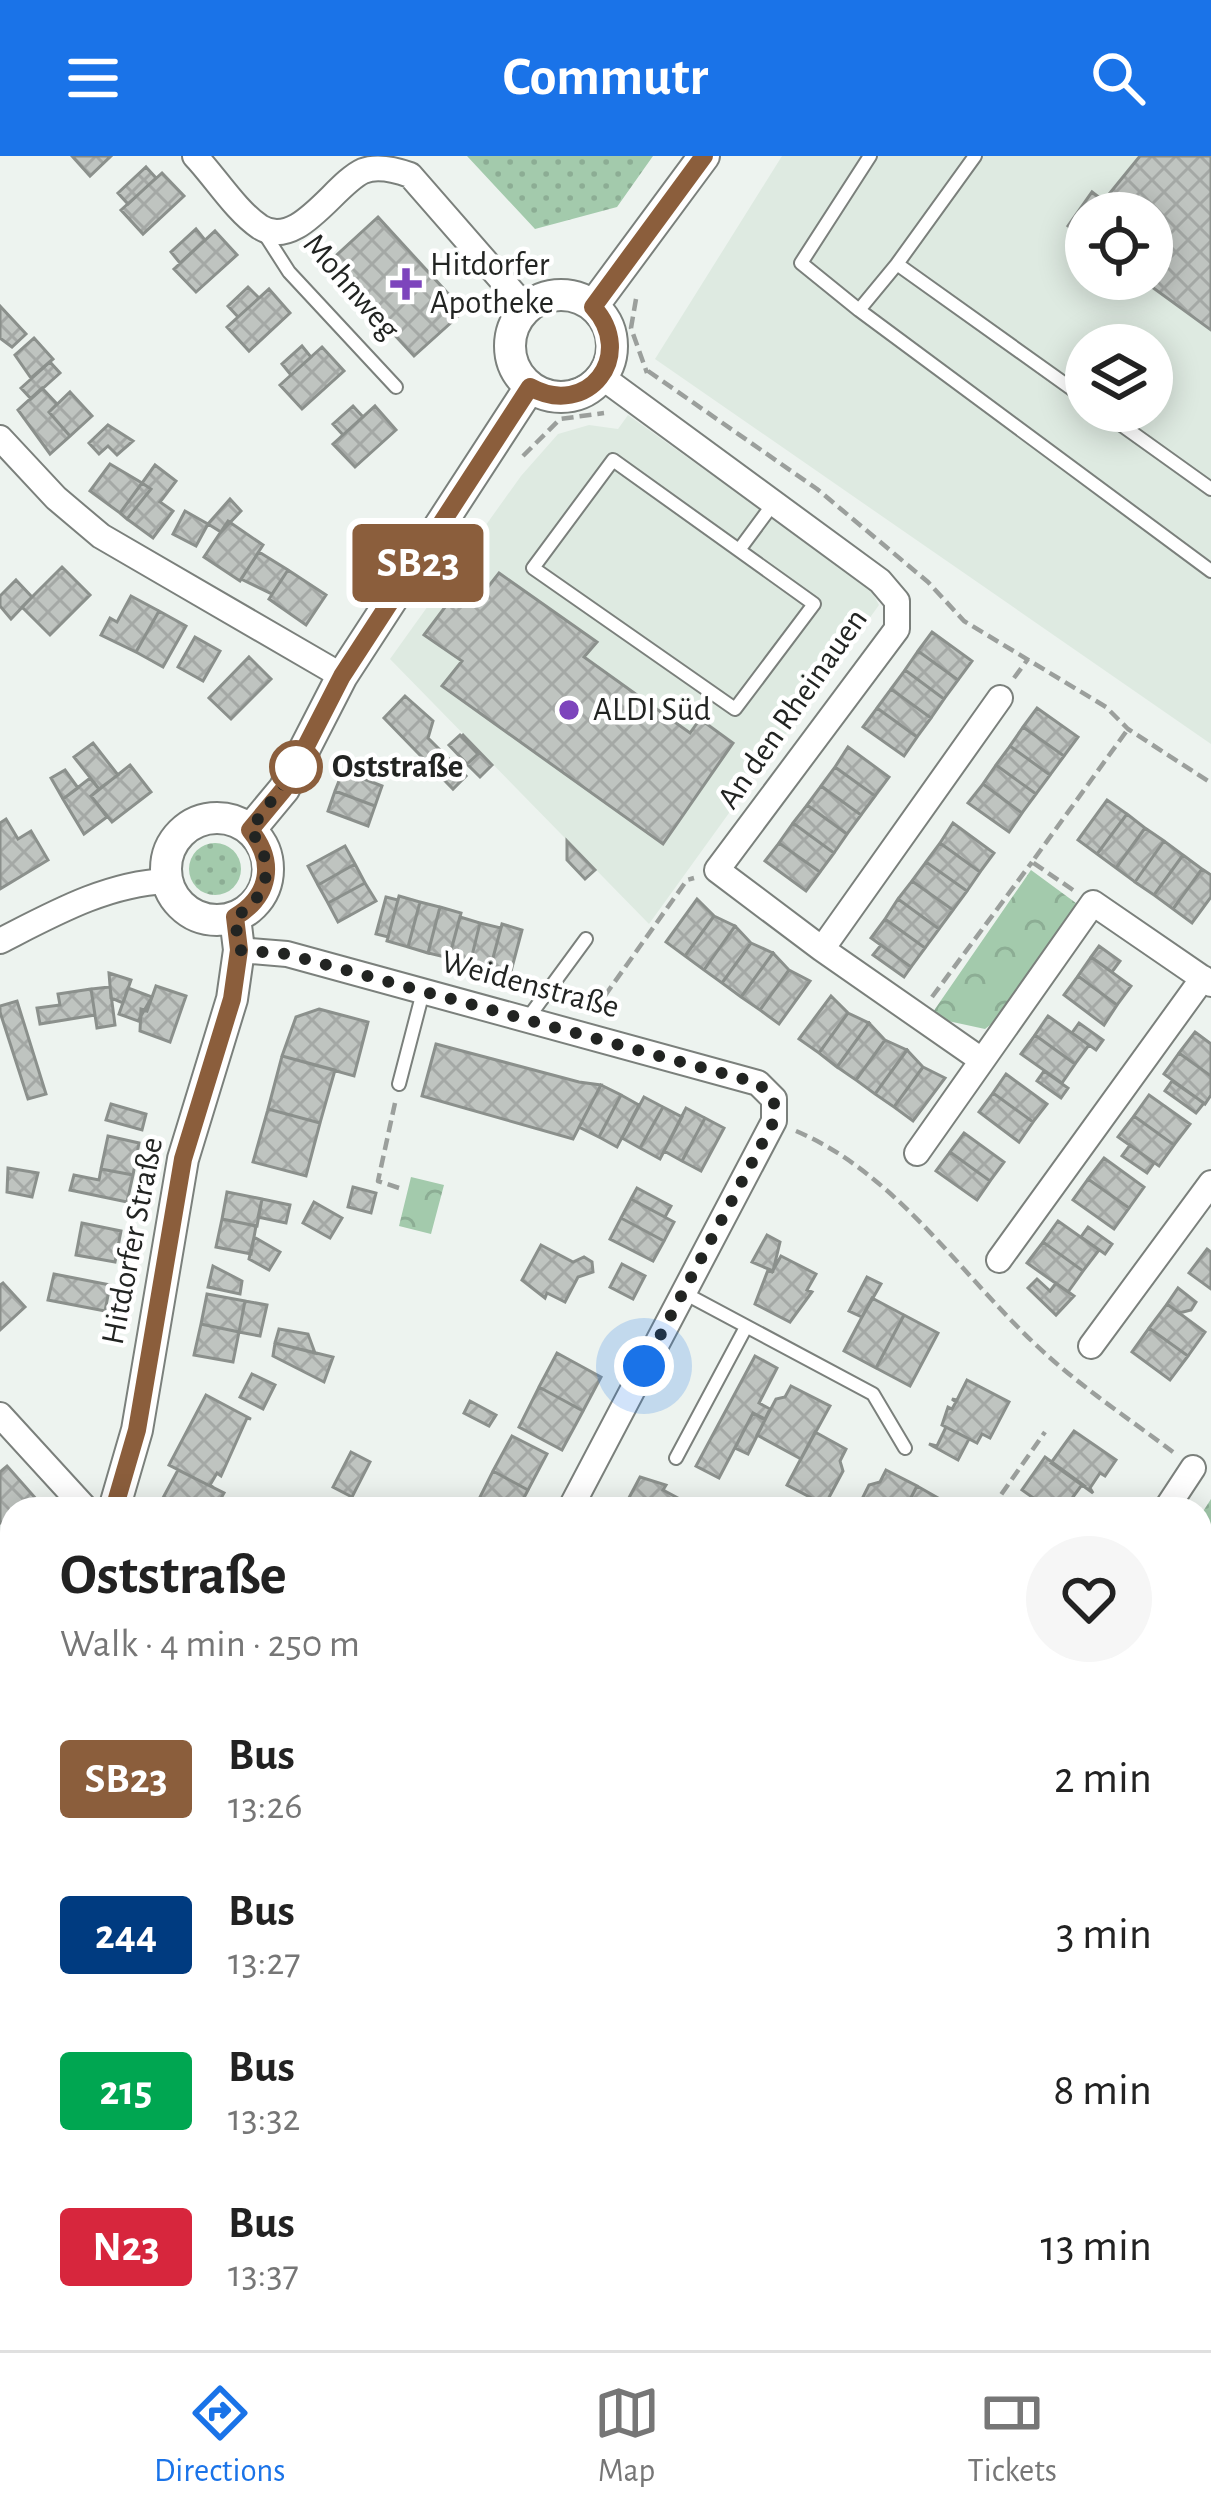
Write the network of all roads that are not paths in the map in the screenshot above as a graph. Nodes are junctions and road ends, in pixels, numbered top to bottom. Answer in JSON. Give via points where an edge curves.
{"nodes":[{"id":1,"x":195,"y":156,"type":"edge"},
{"id":2,"x":704,"y":156,"type":"edge"},
{"id":3,"x":870,"y":156,"type":"edge"},
{"id":4,"x":975,"y":156,"type":"edge"},
{"id":5,"x":260,"y":226,"type":"junction"},
{"id":6,"x":897,"y":263,"type":"junction"},
{"id":7,"x":593,"y":307,"type":"junction"},
{"id":8,"x":527,"y":308,"type":"junction"},
{"id":9,"x":860,"y":310,"type":"junction"},
{"id":10,"x":602,"y":377,"type":"junction"},
{"id":11,"x":1065,"y":384,"type":"edge"},
{"id":12,"x":396,"y":387,"type":"dead end"},
{"id":13,"x":530,"y":387,"type":"junction"},
{"id":14,"x":1131,"y":432,"type":"edge"},
{"id":15,"x":0,"y":438,"type":"edge"},
{"id":16,"x":1211,"y":489,"type":"edge"},
{"id":17,"x":773,"y":504,"type":"junction"},
{"id":18,"x":740,"y":550,"type":"junction"},
{"id":19,"x":1211,"y":571,"type":"edge"},
{"id":20,"x":342,"y":676,"type":"junction"},
{"id":21,"x":1000,"y":698,"type":"dead end"},
{"id":22,"x":250,"y":830,"type":"junction"},
{"id":23,"x":166,"y":881,"type":"junction"},
{"id":24,"x":235,"y":917,"type":"junction"},
{"id":25,"x":586,"y":939,"type":"dead end"},
{"id":26,"x":0,"y":941,"type":"edge"},
{"id":27,"x":822,"y":949,"type":"junction"},
{"id":28,"x":239,"y":950,"type":"junction"},
{"id":29,"x":1207,"y":981,"type":"edge"},
{"id":30,"x":424,"y":991,"type":"junction"},
{"id":31,"x":528,"y":1018,"type":"junction"},
{"id":32,"x":980,"y":1059,"type":"junction"},
{"id":33,"x":399,"y":1084,"type":"road end"},
{"id":34,"x":917,"y":1153,"type":"dead end"},
{"id":35,"x":1211,"y":1184,"type":"edge"},
{"id":36,"x":999,"y":1260,"type":"dead end"},
{"id":37,"x":683,"y":1293,"type":"junction"},
{"id":38,"x":746,"y":1328,"type":"junction"},
{"id":39,"x":1090,"y":1346,"type":"dead end"},
{"id":40,"x":0,"y":1415,"type":"edge"},
{"id":41,"x":905,"y":1448,"type":"dead end"},
{"id":42,"x":676,"y":1458,"type":"dead end"},
{"id":43,"x":1193,"y":1468,"type":"road end"},
{"id":44,"x":75,"y":1497,"type":"edge"},
{"id":45,"x":117,"y":1497,"type":"edge"},
{"id":46,"x":575,"y":1497,"type":"edge"},
{"id":47,"x":1174,"y":1497,"type":"edge"}],
"edges":[{"from":1,"to":5,"type":"street","name":"Mohnweg"},
{"from":2,"to":7,"type":"street"},
{"from":3,"to":9,"type":"lane","via":[[801,263]]},
{"from":4,"to":6,"type":"lane"},
{"from":5,"to":8,"type":"street","name":"Mohnweg","via":[[277,232],[299,225],[364,171],[391,168],[410,175]]},
{"from":5,"to":12,"type":"lane","name":"Mohnweg","via":[[289,272]]},
{"from":6,"to":9,"type":"lane"},
{"from":6,"to":11,"type":"lane"},
{"from":7,"to":8,"type":"street","via":[[560,296]]},
{"from":7,"to":10,"type":"street","via":[[612,348]]},
{"from":8,"to":13,"type":"street","via":[[516,322],[512,357]]},
{"from":9,"to":19,"type":"lane"},
{"from":10,"to":13,"type":"street","via":[[576,396]]},
{"from":10,"to":17,"type":"street","name":"An den Rheinauen"},
{"from":13,"to":20,"type":"street"},
{"from":14,"to":16,"type":"lane"},
{"from":15,"to":20,"type":"street","via":[[101,536]]},
{"from":17,"to":18,"type":"lane"},
{"from":17,"to":27,"type":"street","name":"An den Rheinauen","via":[[897,601],[897,628],[717,870]]},
{"from":18,"to":18,"type":"lane","via":[[613,460],[533,568],[734,710],[814,604]]},
{"from":20,"to":22,"type":"street","via":[[284,789]]},
{"from":21,"to":27,"type":"street"},
{"from":22,"to":23,"type":"street","via":[[210,818],[190,825],[174,840]]},
{"from":22,"to":24,"type":"street","via":[[267,860],[267,878]]},
{"from":23,"to":24,"type":"street","via":[[193,914]]},
{"from":23,"to":26,"type":"street","via":[[88,898]]},
{"from":24,"to":28,"type":"street","name":"Hitdorfer Straße"},
{"from":25,"to":31,"type":"lane"},
{"from":27,"to":32,"type":"street"},
{"from":28,"to":30,"type":"street","name":"Weidenstraße","via":[[287,954]]},
{"from":28,"to":45,"type":"street","name":"Hitdorfer Straße","via":[[183,1159],[137,1430]]},
{"from":29,"to":32,"type":"street","via":[[1093,903]]},
{"from":29,"to":36,"type":"street"},
{"from":30,"to":31,"type":"street","name":"Weidenstraße"},
{"from":30,"to":33,"type":"lane"},
{"from":31,"to":37,"type":"street","name":"Weidenstraße","via":[[758,1083],[774,1099],[774,1121]]},
{"from":32,"to":34,"type":"street"},
{"from":35,"to":39,"type":"street"},
{"from":37,"to":38,"type":"lane"},
{"from":37,"to":46,"type":"street"},
{"from":38,"to":41,"type":"lane","via":[[873,1394]]},
{"from":38,"to":42,"type":"lane"},
{"from":40,"to":44,"type":"street"},
{"from":43,"to":47,"type":"street"}]}
